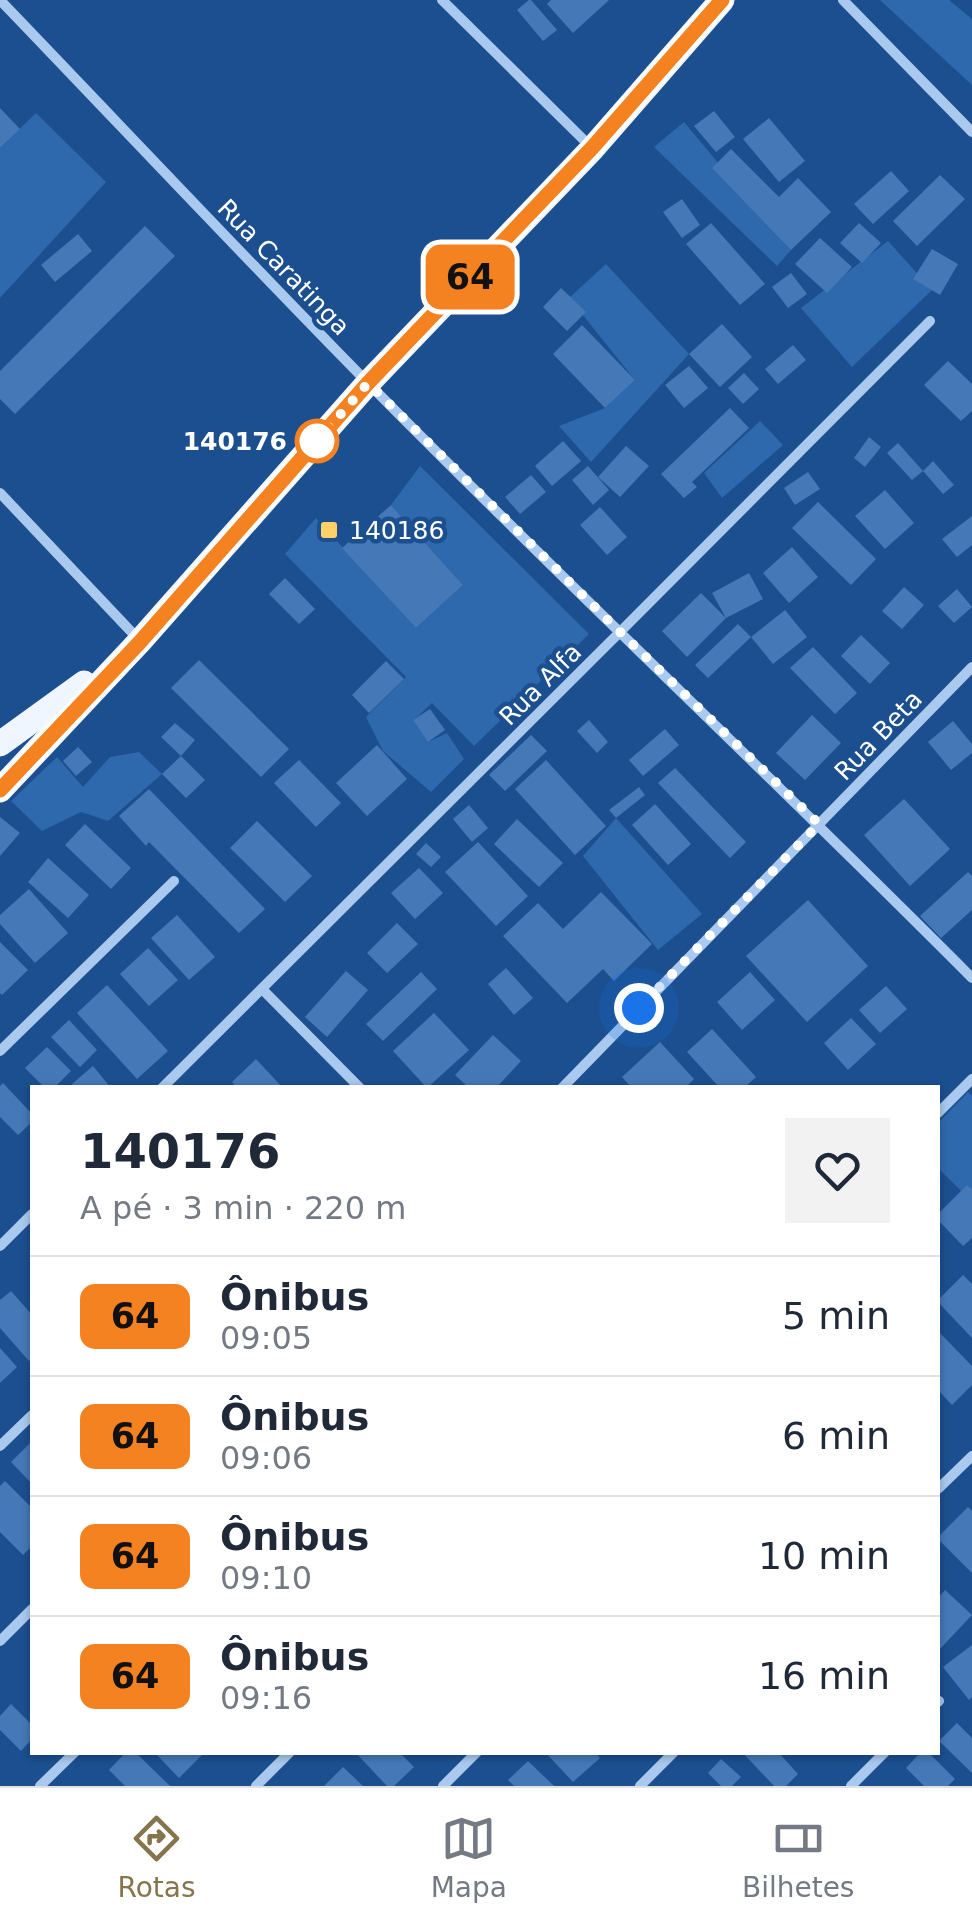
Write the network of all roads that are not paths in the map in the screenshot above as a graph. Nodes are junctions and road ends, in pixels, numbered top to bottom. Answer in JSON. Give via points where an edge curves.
{"nodes":[{"id":1,"x":0,"y":0,"type":"edge"},
{"id":2,"x":442,"y":0,"type":"edge"},
{"id":3,"x":722,"y":0,"type":"edge"},
{"id":4,"x":843,"y":0,"type":"edge"},
{"id":5,"x":972,"y":132,"type":"edge"},
{"id":6,"x":592,"y":148,"type":"junction"},
{"id":7,"x":930,"y":321,"type":"dead end"},
{"id":8,"x":368,"y":383,"type":"junction"},
{"id":9,"x":0,"y":493,"type":"edge"},
{"id":10,"x":620,"y":632,"type":"junction"},
{"id":11,"x":134,"y":646,"type":"junction"},
{"id":12,"x":972,"y":667,"type":"edge"},
{"id":13,"x":0,"y":744,"type":"edge"},
{"id":14,"x":0,"y":790,"type":"edge"},
{"id":15,"x":819,"y":824,"type":"junction"},
{"id":16,"x":174,"y":881,"type":"dead end"},
{"id":17,"x":972,"y":978,"type":"edge"},
{"id":18,"x":262,"y":989,"type":"junction"},
{"id":19,"x":0,"y":1051,"type":"edge"},
{"id":20,"x":972,"y":1078,"type":"edge"},
{"id":21,"x":165,"y":1085,"type":"edge"},
{"id":22,"x":357,"y":1085,"type":"edge"},
{"id":23,"x":565,"y":1085,"type":"edge"},
{"id":24,"x":940,"y":1111,"type":"edge"},
{"id":25,"x":30,"y":1216,"type":"edge"},
{"id":26,"x":0,"y":1246,"type":"edge"},
{"id":27,"x":30,"y":1417,"type":"edge"},
{"id":28,"x":0,"y":1446,"type":"edge"},
{"id":29,"x":972,"y":1456,"type":"edge"},
{"id":30,"x":940,"y":1488,"type":"edge"},
{"id":31,"x":30,"y":1612,"type":"edge"},
{"id":32,"x":0,"y":1641,"type":"edge"},
{"id":33,"x":72,"y":1755,"type":"edge"},
{"id":34,"x":287,"y":1755,"type":"edge"},
{"id":35,"x":474,"y":1755,"type":"edge"},
{"id":36,"x":671,"y":1755,"type":"edge"},
{"id":37,"x":882,"y":1755,"type":"edge"},
{"id":38,"x":40,"y":1786,"type":"edge"},
{"id":39,"x":256,"y":1786,"type":"edge"},
{"id":40,"x":443,"y":1786,"type":"edge"},
{"id":41,"x":640,"y":1786,"type":"edge"},
{"id":42,"x":850,"y":1786,"type":"edge"}],
"edges":[{"from":1,"to":8,"type":"street","name":"Rua Caratinga"},
{"from":2,"to":6,"type":"street"},
{"from":3,"to":6,"type":"main road"},
{"from":4,"to":5,"type":"street"},
{"from":6,"to":8,"type":"main road"},
{"from":7,"to":10,"type":"street","name":"Rua Alfa"},
{"from":8,"to":10,"type":"street","name":"Rua Caratinga"},
{"from":8,"to":11,"type":"main road"},
{"from":9,"to":11,"type":"street"},
{"from":10,"to":15,"type":"street","name":"Rua Caratinga"},
{"from":10,"to":18,"type":"street","name":"Rua Alfa"},
{"from":11,"to":13,"type":"main road"},
{"from":11,"to":14,"type":"main road"},
{"from":12,"to":15,"type":"street","name":"Rua Beta"},
{"from":15,"to":17,"type":"street","name":"Rua Caratinga"},
{"from":15,"to":23,"type":"street","name":"Rua Beta"},
{"from":16,"to":19,"type":"street"},
{"from":18,"to":21,"type":"street","name":"Rua Alfa"},
{"from":18,"to":22,"type":"street"},
{"from":20,"to":24,"type":"street"},
{"from":25,"to":26,"type":"street"},
{"from":27,"to":28,"type":"street"},
{"from":29,"to":30,"type":"street"},
{"from":31,"to":32,"type":"street"},
{"from":33,"to":38,"type":"street"},
{"from":34,"to":39,"type":"street"},
{"from":35,"to":40,"type":"street"},
{"from":36,"to":41,"type":"street"},
{"from":37,"to":42,"type":"street"}]}
